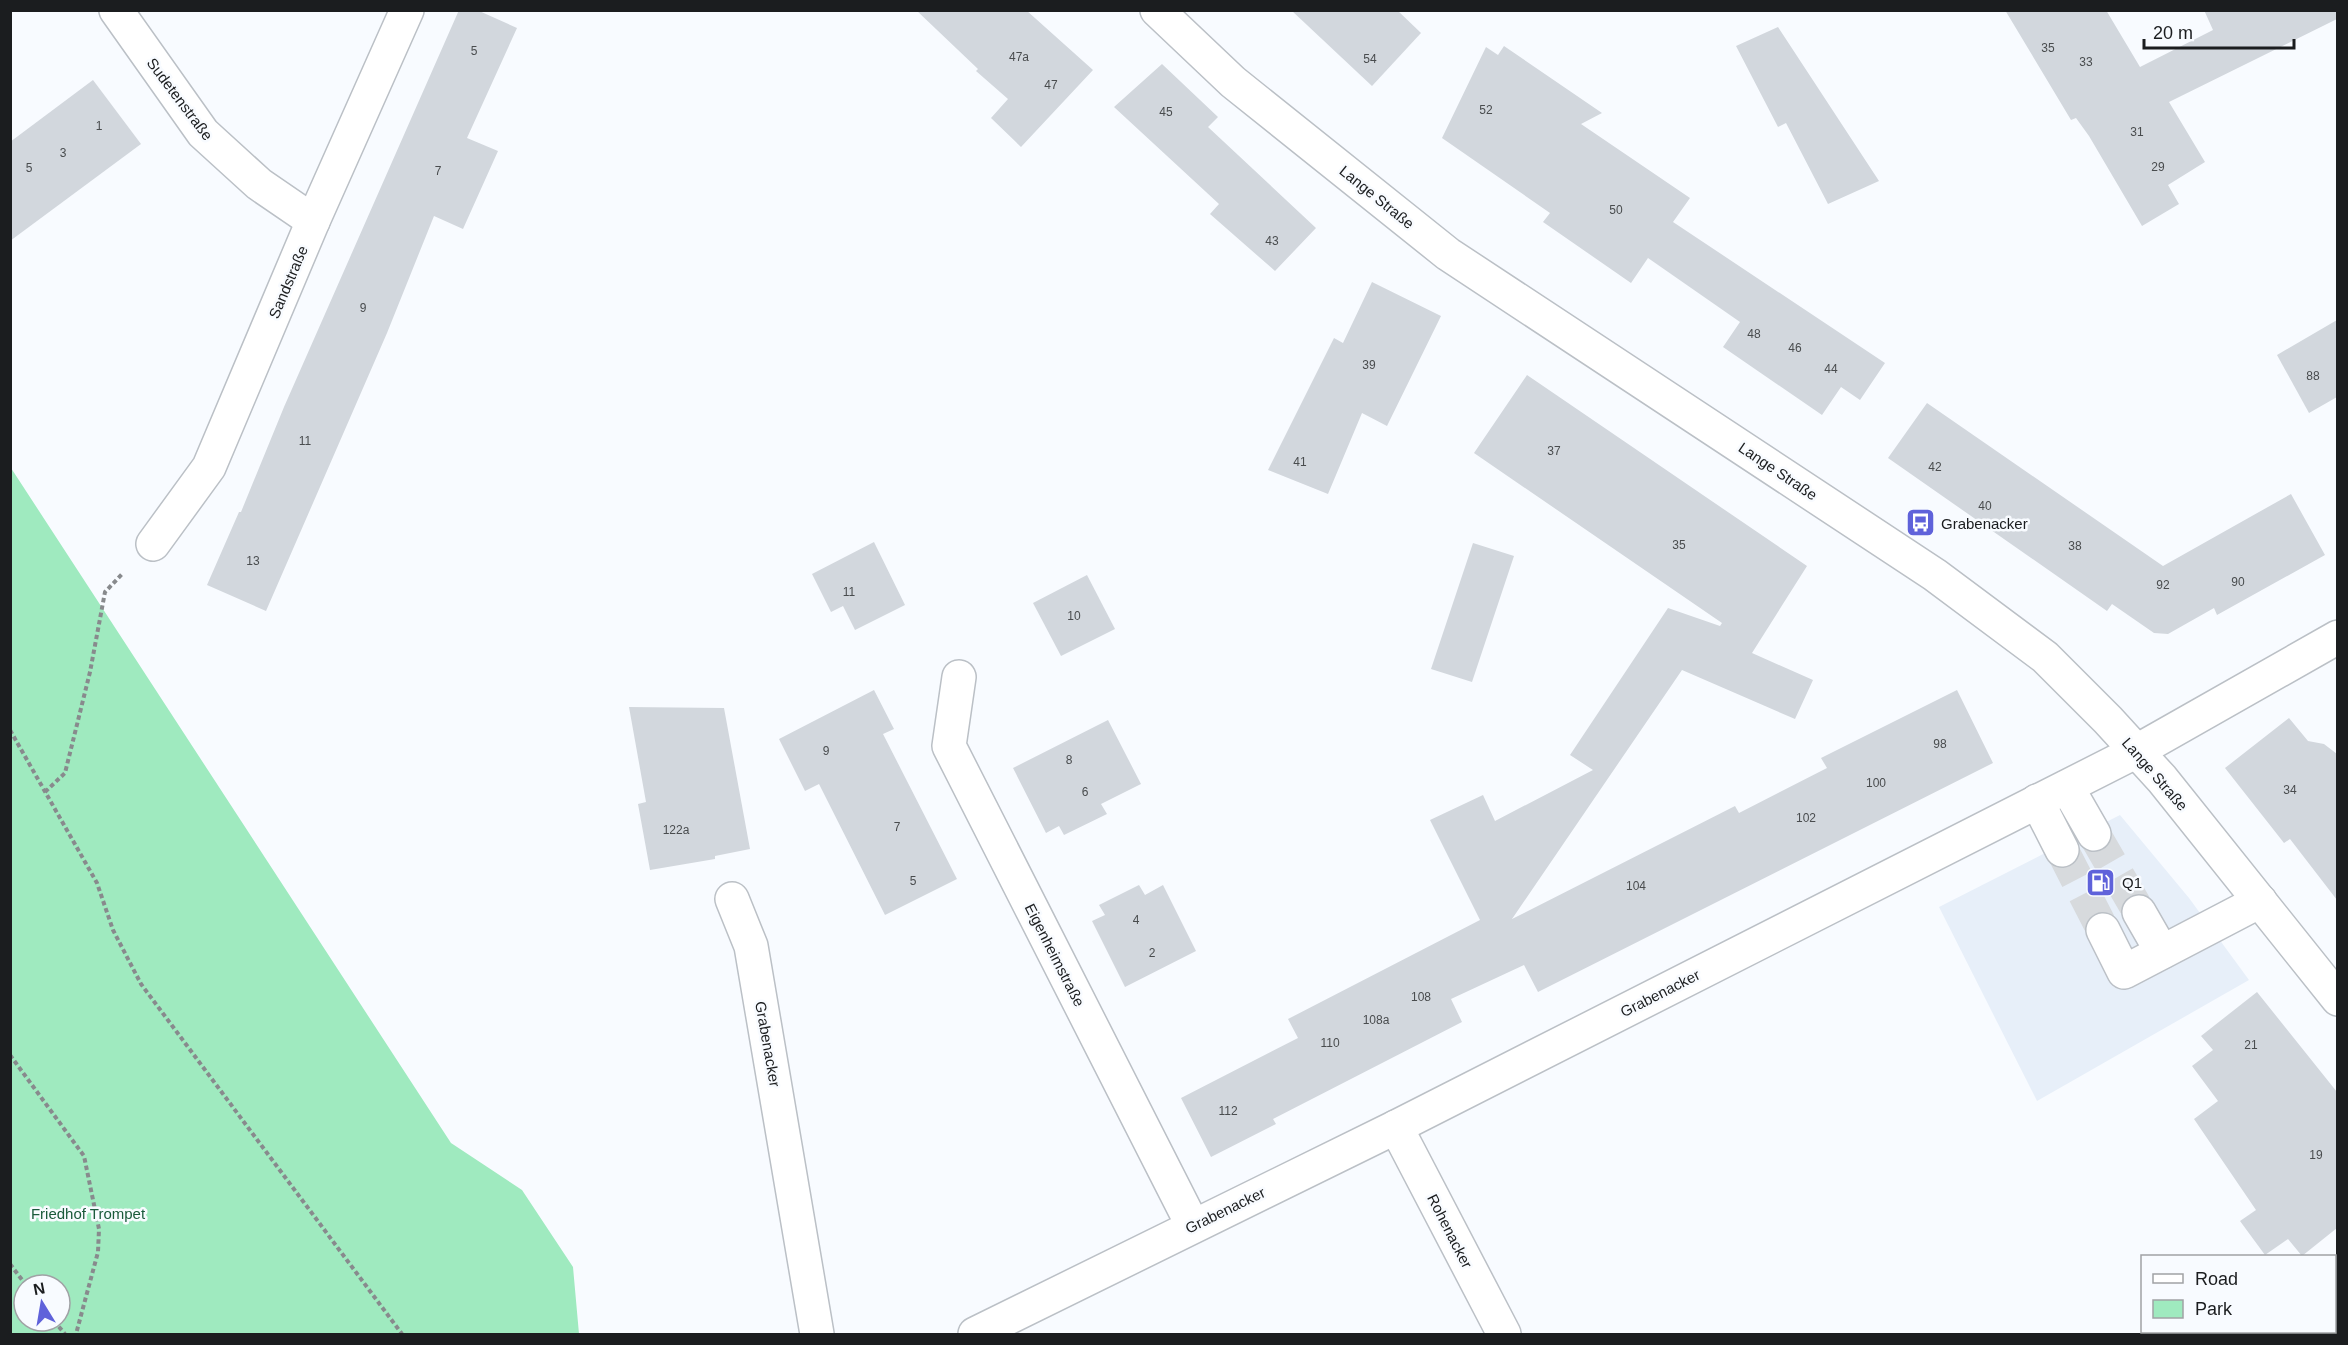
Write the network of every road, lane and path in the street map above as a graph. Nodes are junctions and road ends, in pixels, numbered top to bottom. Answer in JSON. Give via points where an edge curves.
{"nodes":[{"id":1,"x":116,"y":10,"type":"edge"},
{"id":2,"x":407,"y":10,"type":"edge"},
{"id":3,"x":1157,"y":10,"type":"edge"},
{"id":4,"x":313,"y":221,"type":"junction"},
{"id":5,"x":153,"y":544,"type":"joint"},
{"id":6,"x":2337,"y":637,"type":"edge"},
{"id":7,"x":959,"y":677,"type":"dead end"},
{"id":8,"x":10,"y":730,"type":"edge"},
{"id":9,"x":2137,"y":751,"type":"junction"},
{"id":10,"x":2067,"y":787,"type":"junction"},
{"id":11,"x":45,"y":792,"type":"junction"},
{"id":12,"x":2037,"y":801,"type":"junction"},
{"id":13,"x":2094,"y":834,"type":"tunnel mouth"},
{"id":14,"x":2062,"y":850,"type":"tunnel mouth"},
{"id":15,"x":732,"y":899,"type":"dead end"},
{"id":16,"x":2260,"y":901,"type":"junction"},
{"id":17,"x":2139,"y":912,"type":"tunnel mouth"},
{"id":18,"x":2103,"y":930,"type":"tunnel mouth"},
{"id":19,"x":2162,"y":952,"type":"junction"},
{"id":20,"x":2337,"y":999,"type":"edge"},
{"id":21,"x":10,"y":1055,"type":"edge"},
{"id":22,"x":1396,"y":1127,"type":"junction"},
{"id":23,"x":1193,"y":1226,"type":"junction"},
{"id":24,"x":76,"y":1335,"type":"edge"},
{"id":25,"x":402,"y":1335,"type":"edge"},
{"id":26,"x":818,"y":1335,"type":"edge"},
{"id":27,"x":975,"y":1335,"type":"edge"},
{"id":28,"x":1504,"y":1335,"type":"edge"}],
"edges":[{"from":1,"to":4,"type":"street","name":"Sudetenstraße","via":[[202,134],[258,184]]},
{"from":2,"to":4,"type":"street","name":"Sandstraße"},
{"from":3,"to":9,"type":"street","name":"Lange Straße","via":[[1233,82],[1448,254],[1935,576],[2045,657]]},
{"from":4,"to":5,"type":"street","name":"Sandstraße","via":[[209,467]]},
{"from":5,"to":11,"type":"path","via":[[105,592],[65,773]]},
{"from":6,"to":9,"type":"street","name":"Grabenacker"},
{"from":7,"to":23,"type":"street","name":"Eigenheimstraße","via":[[949,746]]},
{"from":8,"to":11,"type":"path"},
{"from":9,"to":10,"type":"street","name":"Grabenacker"},
{"from":9,"to":16,"type":"street","name":"Lange Straße"},
{"from":10,"to":12,"type":"street","name":"Grabenacker"},
{"from":10,"to":13,"type":"street"},
{"from":11,"to":25,"type":"path","via":[[97,883],[113,930],[141,984]]},
{"from":12,"to":14,"type":"street"},
{"from":12,"to":22,"type":"street","name":"Grabenacker"},
{"from":15,"to":26,"type":"street","name":"Grabenacker","via":[[751,946]]},
{"from":16,"to":19,"type":"street"},
{"from":16,"to":20,"type":"street","name":"Lange Straße"},
{"from":17,"to":19,"type":"street"},
{"from":18,"to":19,"type":"street","via":[[2124,972]]},
{"from":21,"to":24,"type":"path","via":[[84,1156],[99,1229],[98,1252]]},
{"from":22,"to":23,"type":"street","name":"Grabenacker"},
{"from":22,"to":28,"type":"street","name":"Rohenacker"},
{"from":23,"to":27,"type":"street","name":"Grabenacker"}]}
